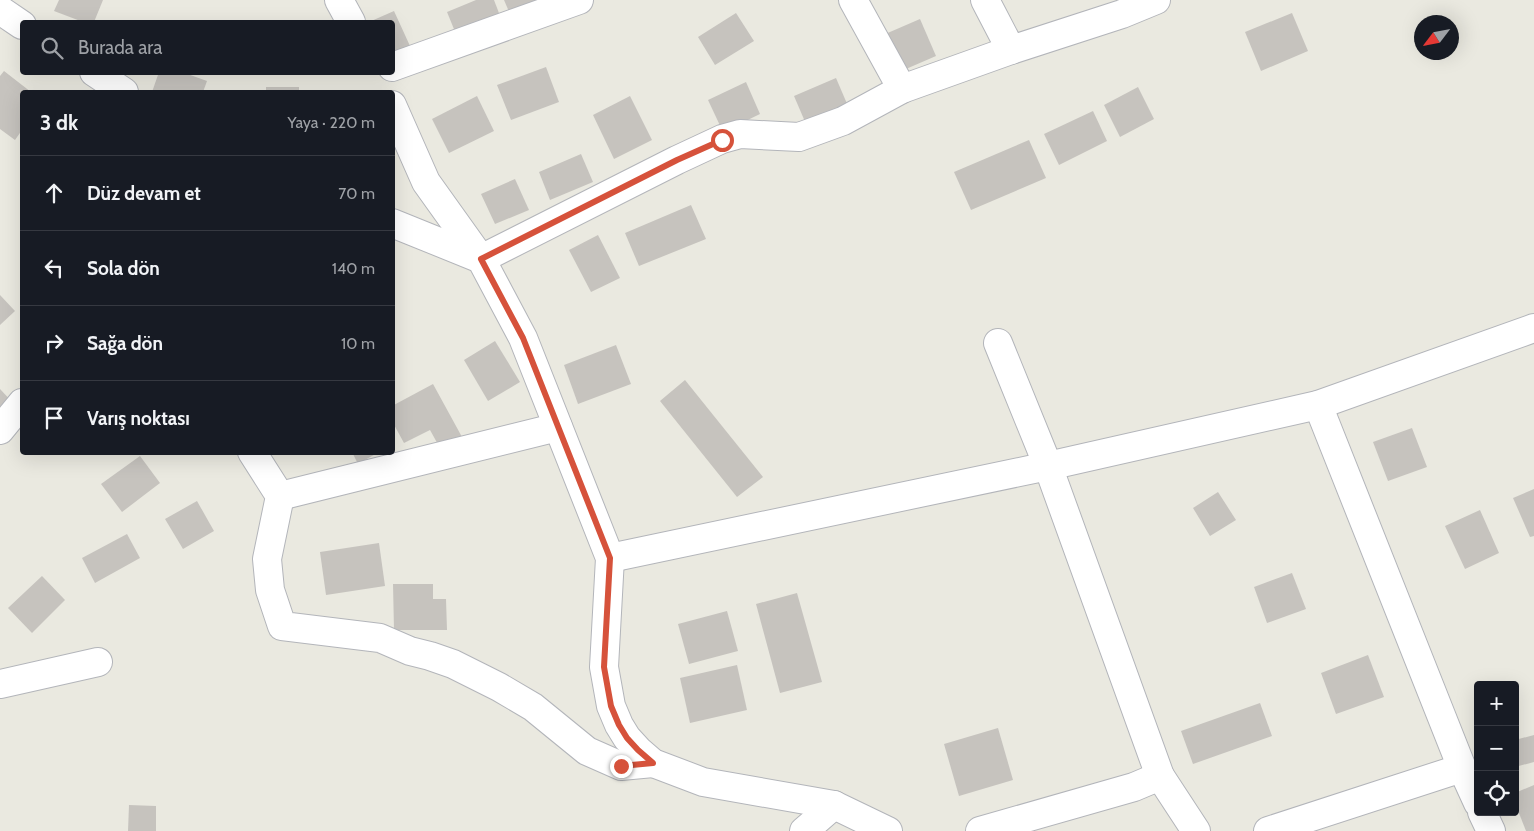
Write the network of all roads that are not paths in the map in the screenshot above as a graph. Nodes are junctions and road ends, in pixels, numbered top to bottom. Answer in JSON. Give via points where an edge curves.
{"nodes":[{"id":1,"x":339,"y":0,"type":"edge"},
{"id":2,"x":579,"y":0,"type":"edge"},
{"id":3,"x":853,"y":0,"type":"edge"},
{"id":4,"x":985,"y":0,"type":"edge"},
{"id":5,"x":1156,"y":0,"type":"edge"},
{"id":6,"x":1119,"y":7,"type":"edge"},
{"id":7,"x":0,"y":10,"type":"edge"},
{"id":8,"x":350,"y":20,"type":"edge"},
{"id":9,"x":20,"y":24,"type":"edge"},
{"id":10,"x":1011,"y":50,"type":"junction"},
{"id":11,"x":395,"y":66,"type":"edge"},
{"id":12,"x":98,"y":75,"type":"edge"},
{"id":13,"x":379,"y":75,"type":"edge"},
{"id":14,"x":902,"y":89,"type":"junction"},
{"id":15,"x":121,"y":90,"type":"edge"},
{"id":16,"x":386,"y":90,"type":"edge"},
{"id":17,"x":395,"y":112,"type":"edge"},
{"id":18,"x":395,"y":224,"type":"edge"},
{"id":19,"x":481,"y":259,"type":"junction"},
{"id":20,"x":1534,"y":328,"type":"edge"},
{"id":21,"x":998,"y":343,"type":"dead end"},
{"id":22,"x":20,"y":405,"type":"edge"},
{"id":23,"x":1318,"y":405,"type":"junction"},
{"id":24,"x":558,"y":427,"type":"junction"},
{"id":25,"x":0,"y":430,"type":"edge"},
{"id":26,"x":254,"y":455,"type":"edge"},
{"id":27,"x":1048,"y":466,"type":"junction"},
{"id":28,"x":280,"y":496,"type":"junction"},
{"id":29,"x":610,"y":558,"type":"junction"},
{"id":30,"x":98,"y":662,"type":"dead end"},
{"id":31,"x":0,"y":684,"type":"edge"},
{"id":32,"x":653,"y":763,"type":"junction"},
{"id":33,"x":1462,"y":768,"type":"junction"},
{"id":34,"x":1160,"y":776,"type":"junction"},
{"id":35,"x":1474,"y":794,"type":"edge"},
{"id":36,"x":834,"y":806,"type":"junction"},
{"id":37,"x":1484,"y":816,"type":"edge"},
{"id":38,"x":804,"y":831,"type":"edge"},
{"id":39,"x":888,"y":831,"type":"edge"},
{"id":40,"x":980,"y":831,"type":"edge"},
{"id":41,"x":1196,"y":831,"type":"edge"},
{"id":42,"x":1268,"y":831,"type":"edge"},
{"id":43,"x":1491,"y":831,"type":"edge"}],
"edges":[{"from":1,"to":8,"type":"street"},
{"from":2,"to":11,"type":"street"},
{"from":3,"to":14,"type":"street"},
{"from":4,"to":10,"type":"street"},
{"from":5,"to":6,"type":"street"},
{"from":6,"to":10,"type":"street"},
{"from":7,"to":9,"type":"street"},
{"from":10,"to":14,"type":"street"},
{"from":12,"to":15,"type":"street"},
{"from":13,"to":16,"type":"street"},
{"from":14,"to":19,"type":"street","via":[[843,121],[799,137],[740,134],[722,140]]},
{"from":17,"to":19,"type":"street","via":[[426,182]]},
{"from":18,"to":19,"type":"street"},
{"from":19,"to":24,"type":"street","via":[[523,338]]},
{"from":20,"to":23,"type":"street"},
{"from":21,"to":27,"type":"street"},
{"from":22,"to":25,"type":"street"},
{"from":23,"to":27,"type":"street"},
{"from":23,"to":33,"type":"street"},
{"from":24,"to":28,"type":"street"},
{"from":24,"to":29,"type":"street"},
{"from":26,"to":28,"type":"street"},
{"from":27,"to":29,"type":"street"},
{"from":27,"to":34,"type":"street"},
{"from":28,"to":32,"type":"street","via":[[267,559],[270,590],[282,626],[380,638],[445,661],[533,707],[587,751],[621,766]]},
{"from":29,"to":32,"type":"street","via":[[604,667],[611,706],[627,738]]},
{"from":30,"to":31,"type":"street"},
{"from":32,"to":36,"type":"street","via":[[703,782]]},
{"from":33,"to":35,"type":"street"},
{"from":33,"to":42,"type":"street"},
{"from":34,"to":40,"type":"street","via":[[1134,788]]},
{"from":34,"to":41,"type":"street"},
{"from":36,"to":38,"type":"street"},
{"from":36,"to":39,"type":"street"},
{"from":37,"to":43,"type":"street"}]}
